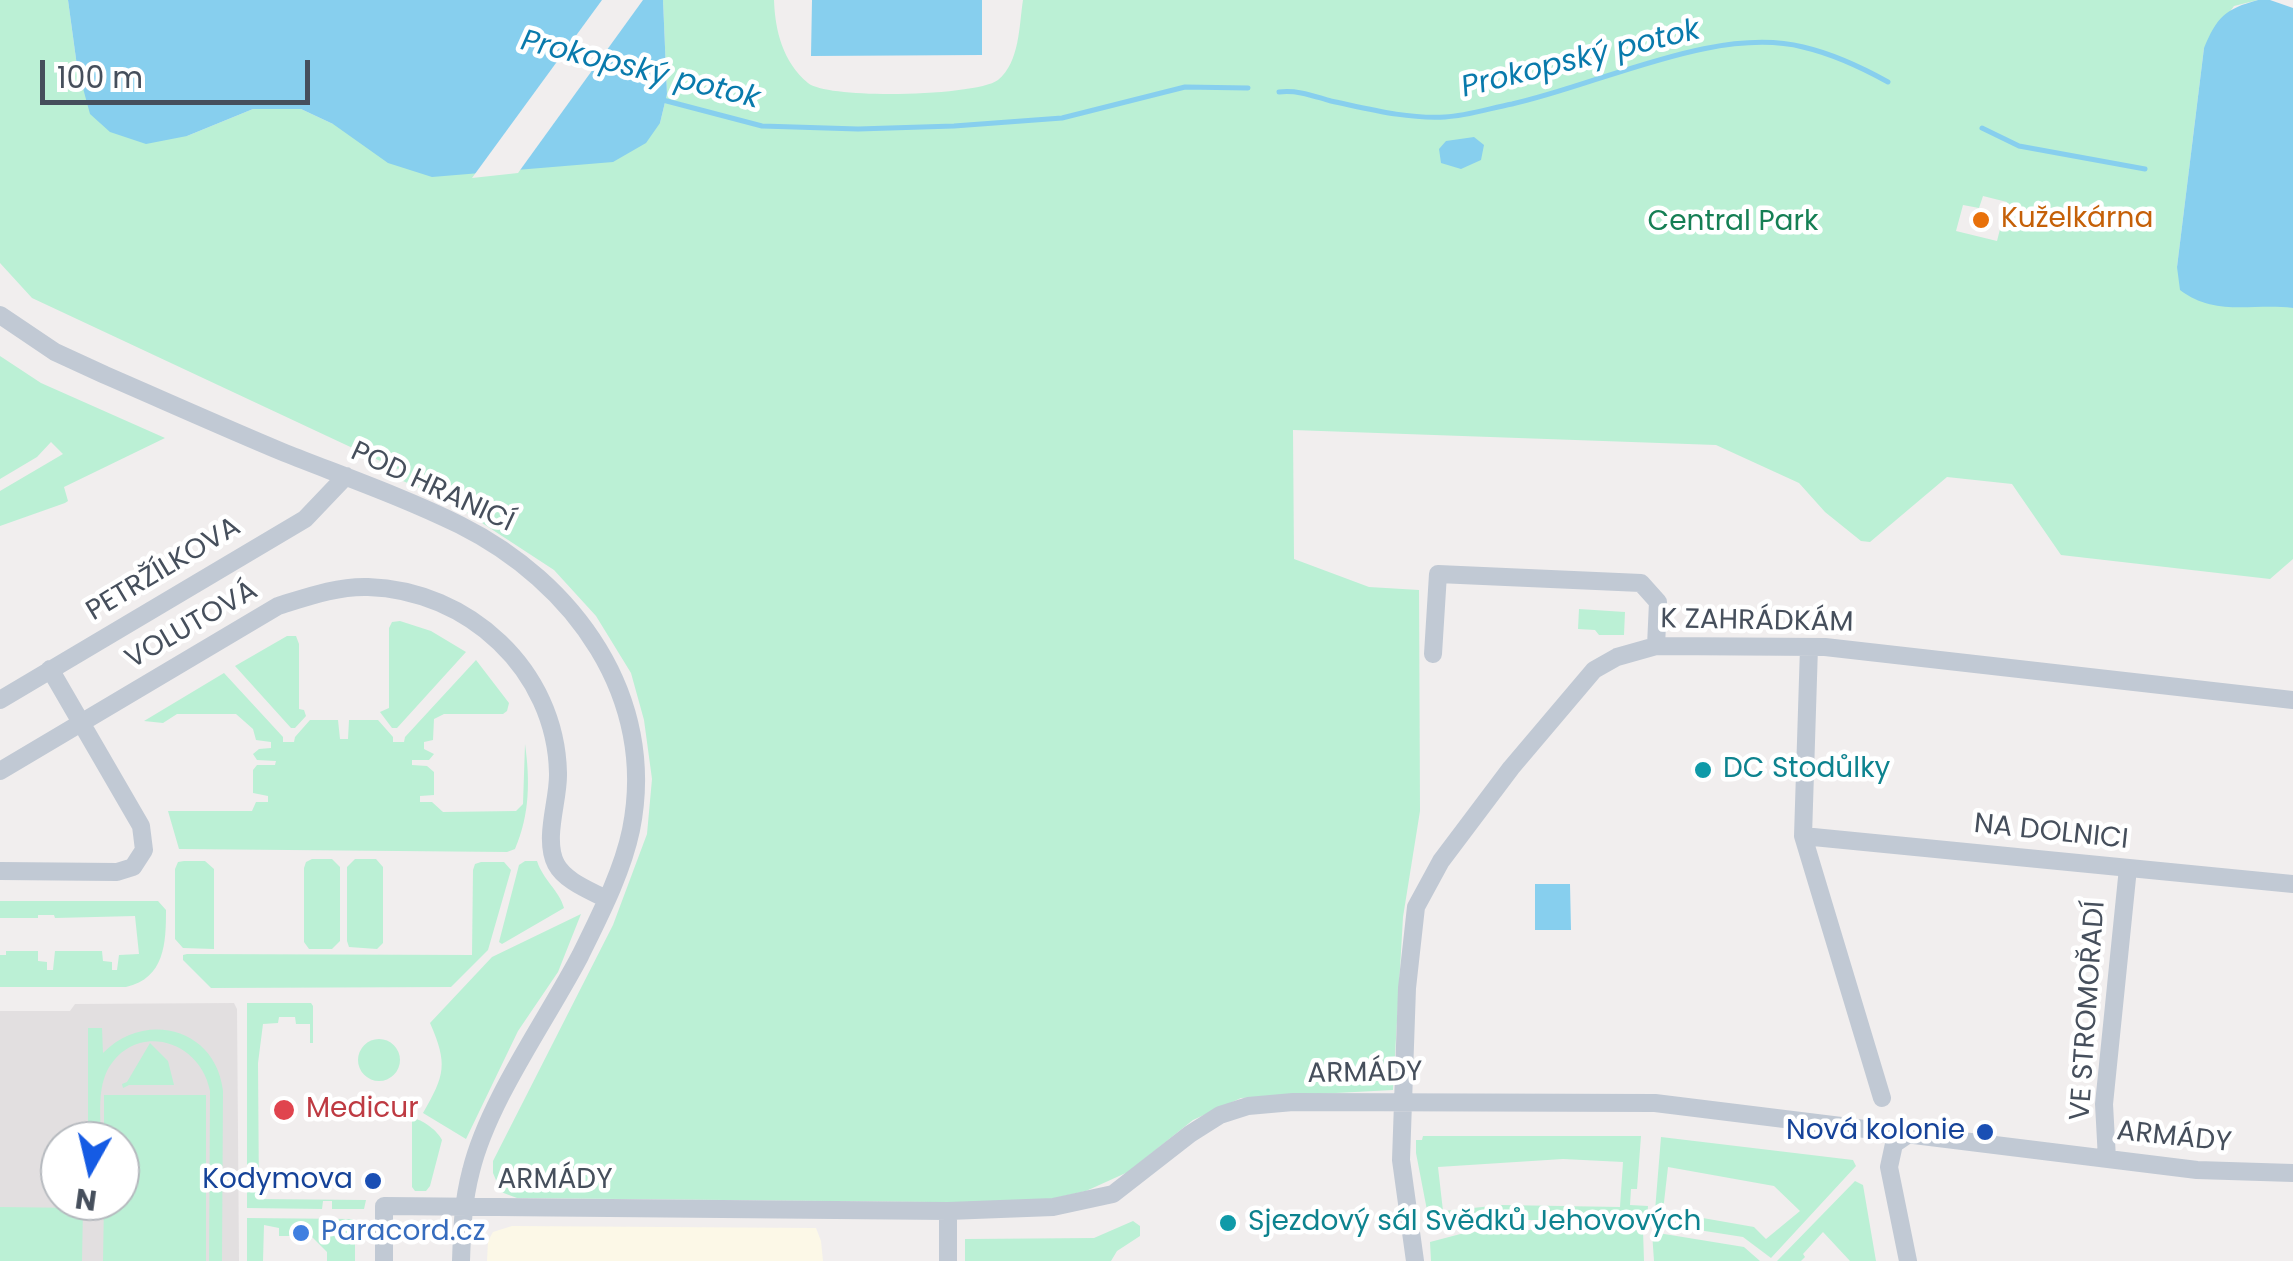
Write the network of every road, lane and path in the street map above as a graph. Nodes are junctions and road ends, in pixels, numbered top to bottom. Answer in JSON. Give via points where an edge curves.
{"nodes":[{"id":1,"x":0,"y":315,"type":"edge"},
{"id":2,"x":346,"y":476,"type":"junction"},
{"id":3,"x":1656,"y":646,"type":"junction"},
{"id":4,"x":1809,"y":647,"type":"junction"},
{"id":5,"x":1433,"y":654,"type":"dead end"},
{"id":6,"x":50,"y":669,"type":"junction"},
{"id":7,"x":0,"y":700,"type":"edge"},
{"id":8,"x":2293,"y":700,"type":"edge"},
{"id":9,"x":81,"y":721,"type":"junction"},
{"id":10,"x":0,"y":771,"type":"edge"},
{"id":11,"x":1804,"y":836,"type":"junction"},
{"id":12,"x":2128,"y":868,"type":"junction"},
{"id":13,"x":0,"y":872,"type":"edge"},
{"id":14,"x":2293,"y":884,"type":"edge"},
{"id":15,"x":606,"y":899,"type":"junction"},
{"id":16,"x":1882,"y":1098,"type":"dead end"},
{"id":17,"x":1403,"y":1100,"type":"junction"},
{"id":18,"x":1910,"y":1133,"type":"junction"},
{"id":19,"x":2107,"y":1159,"type":"junction"},
{"id":20,"x":2293,"y":1173,"type":"edge"},
{"id":21,"x":463,"y":1208,"type":"junction"},
{"id":22,"x":948,"y":1212,"type":"junction"},
{"id":23,"x":384,"y":1261,"type":"edge"},
{"id":24,"x":462,"y":1261,"type":"edge"},
{"id":25,"x":948,"y":1261,"type":"edge"},
{"id":26,"x":1414,"y":1261,"type":"edge"},
{"id":27,"x":1908,"y":1261,"type":"edge"}],
"edges":[{"from":1,"to":2,"type":"street","name":"POD HRANICÍ","via":[[55,352]]},
{"from":2,"to":6,"type":"street","name":"PETRŽÍLKOVA","via":[[304,519]]},
{"from":2,"to":15,"type":"street","name":"POD HRANICÍ","via":[[461,525],[511,555],[559,595],[600,650],[623,702],[636,787],[630,832]]},
{"from":3,"to":4,"type":"street","name":"K ZAHRÁDKÁM"},
{"from":3,"to":5,"type":"street","via":[[1658,602],[1640,583],[1438,574]]},
{"from":3,"to":17,"type":"street","name":"K ZAHRÁDKÁM","via":[[1617,656],[1584,680],[1441,861],[1416,906],[1412,928]]},
{"from":4,"to":8,"type":"street","name":"K ZAHRÁDKÁM"},
{"from":4,"to":11,"type":"street"},
{"from":6,"to":7,"type":"street","name":"PETRŽÍLKOVA"},
{"from":6,"to":9,"type":"street"},
{"from":9,"to":10,"type":"street","name":"VOLUTOVÁ"},
{"from":9,"to":13,"type":"street","via":[[142,826],[142,856],[117,872]]},
{"from":9,"to":15,"type":"street","name":"VOLUTOVÁ","via":[[278,606],[359,588],[427,596],[490,632],[530,679],[544,707],[558,772],[555,863]]},
{"from":11,"to":12,"type":"street","name":"NA DOLNICI"},
{"from":11,"to":16,"type":"street"},
{"from":12,"to":14,"type":"street","name":"NA DOLNICI"},
{"from":12,"to":19,"type":"street","name":"VE STROMOŘADÍ","via":[[2104,1104]]},
{"from":15,"to":21,"type":"street","name":"POD HRANICÍ","via":[[498,1107]]},
{"from":17,"to":18,"type":"street","name":"ARMÁDY","via":[[1654,1102]]},
{"from":17,"to":22,"type":"street","name":"ARMÁDY","via":[[1248,1106],[1190,1134],[1113,1194],[1053,1207]]},
{"from":17,"to":26,"type":"street","name":"K ZAHRÁDKÁM","via":[[1400,1160]]},
{"from":18,"to":19,"type":"street","name":"ARMÁDY"},
{"from":18,"to":27,"type":"street","via":[[1894,1144],[1889,1167]]},
{"from":19,"to":20,"type":"street","name":"ARMÁDY"},
{"from":21,"to":22,"type":"street","name":"ARMÁDY"},
{"from":21,"to":23,"type":"street","name":"ARMÁDY","via":[[384,1206]]},
{"from":21,"to":24,"type":"street","name":"POD HRANICÍ"},
{"from":22,"to":25,"type":"street"}]}
